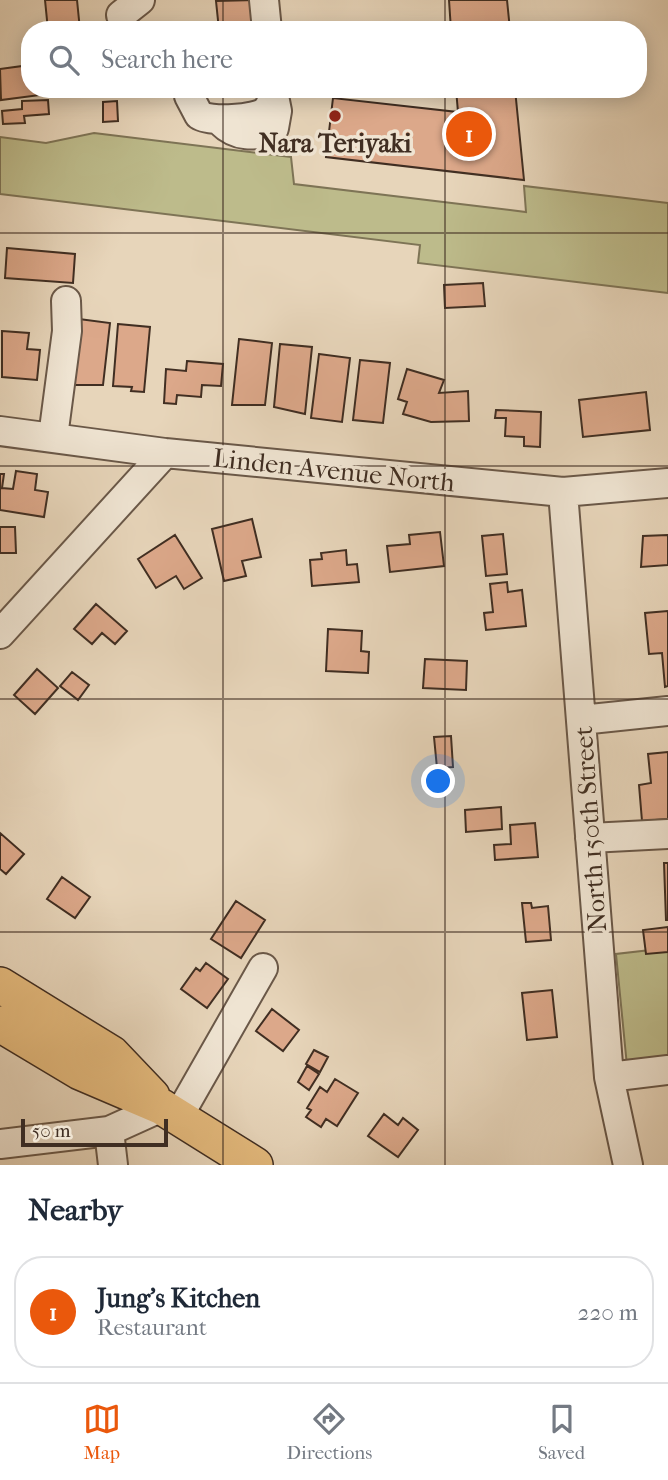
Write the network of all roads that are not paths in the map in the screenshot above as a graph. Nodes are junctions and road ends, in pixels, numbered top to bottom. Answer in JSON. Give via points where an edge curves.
{"nodes":[{"id":1,"x":264,"y":0,"type":"edge"},
{"id":2,"x":266,"y":21,"type":"edge"},
{"id":3,"x":190,"y":98,"type":"edge"},
{"id":4,"x":272,"y":98,"type":"edge"},
{"id":5,"x":66,"y":301,"type":"dead end"},
{"id":6,"x":0,"y":431,"type":"edge"},
{"id":7,"x":53,"y":437,"type":"junction"},
{"id":8,"x":165,"y":453,"type":"junction"},
{"id":9,"x":668,"y":483,"type":"edge"},
{"id":10,"x":563,"y":492,"type":"junction"},
{"id":11,"x":0,"y":634,"type":"edge"},
{"id":12,"x":668,"y":711,"type":"edge"},
{"id":13,"x":581,"y":720,"type":"junction"},
{"id":14,"x":668,"y":834,"type":"edge"},
{"id":15,"x":590,"y":838,"type":"junction"},
{"id":16,"x":263,"y":968,"type":"dead end"},
{"id":17,"x":0,"y":985,"type":"edge"},
{"id":18,"x":0,"y":1024,"type":"edge"},
{"id":19,"x":668,"y":1070,"type":"edge"},
{"id":20,"x":609,"y":1077,"type":"junction"},
{"id":21,"x":170,"y":1112,"type":"junction"},
{"id":22,"x":110,"y":1131,"type":"junction"},
{"id":23,"x":0,"y":1144,"type":"edge"},
{"id":24,"x":113,"y":1165,"type":"edge"},
{"id":25,"x":255,"y":1165,"type":"edge"},
{"id":26,"x":628,"y":1165,"type":"edge"}],
"edges":[{"from":1,"to":2,"type":"street"},
{"from":3,"to":4,"type":"street","via":[[199,115],[219,120],[261,114]]},
{"from":5,"to":7,"type":"street","via":[[67,331]]},
{"from":6,"to":7,"type":"street","name":"Linden Avenue North"},
{"from":7,"to":8,"type":"street","name":"Linden Avenue North"},
{"from":8,"to":10,"type":"street","name":"Linden Avenue North"},
{"from":8,"to":11,"type":"street"},
{"from":9,"to":10,"type":"street","name":"Linden Avenue North"},
{"from":10,"to":13,"type":"street","name":"North 150th Street"},
{"from":12,"to":13,"type":"street"},
{"from":13,"to":15,"type":"street","name":"North 150th Street"},
{"from":14,"to":15,"type":"street"},
{"from":15,"to":20,"type":"street","name":"North 150th Street"},
{"from":16,"to":21,"type":"street"},
{"from":17,"to":21,"type":"main road","via":[[112,1054]]},
{"from":18,"to":21,"type":"main road","via":[[80,1072]]},
{"from":19,"to":20,"type":"street"},
{"from":20,"to":26,"type":"street","name":"North 150th Street"},
{"from":21,"to":22,"type":"street"},
{"from":21,"to":25,"type":"main road"},
{"from":22,"to":23,"type":"street"},
{"from":22,"to":24,"type":"street"}]}
